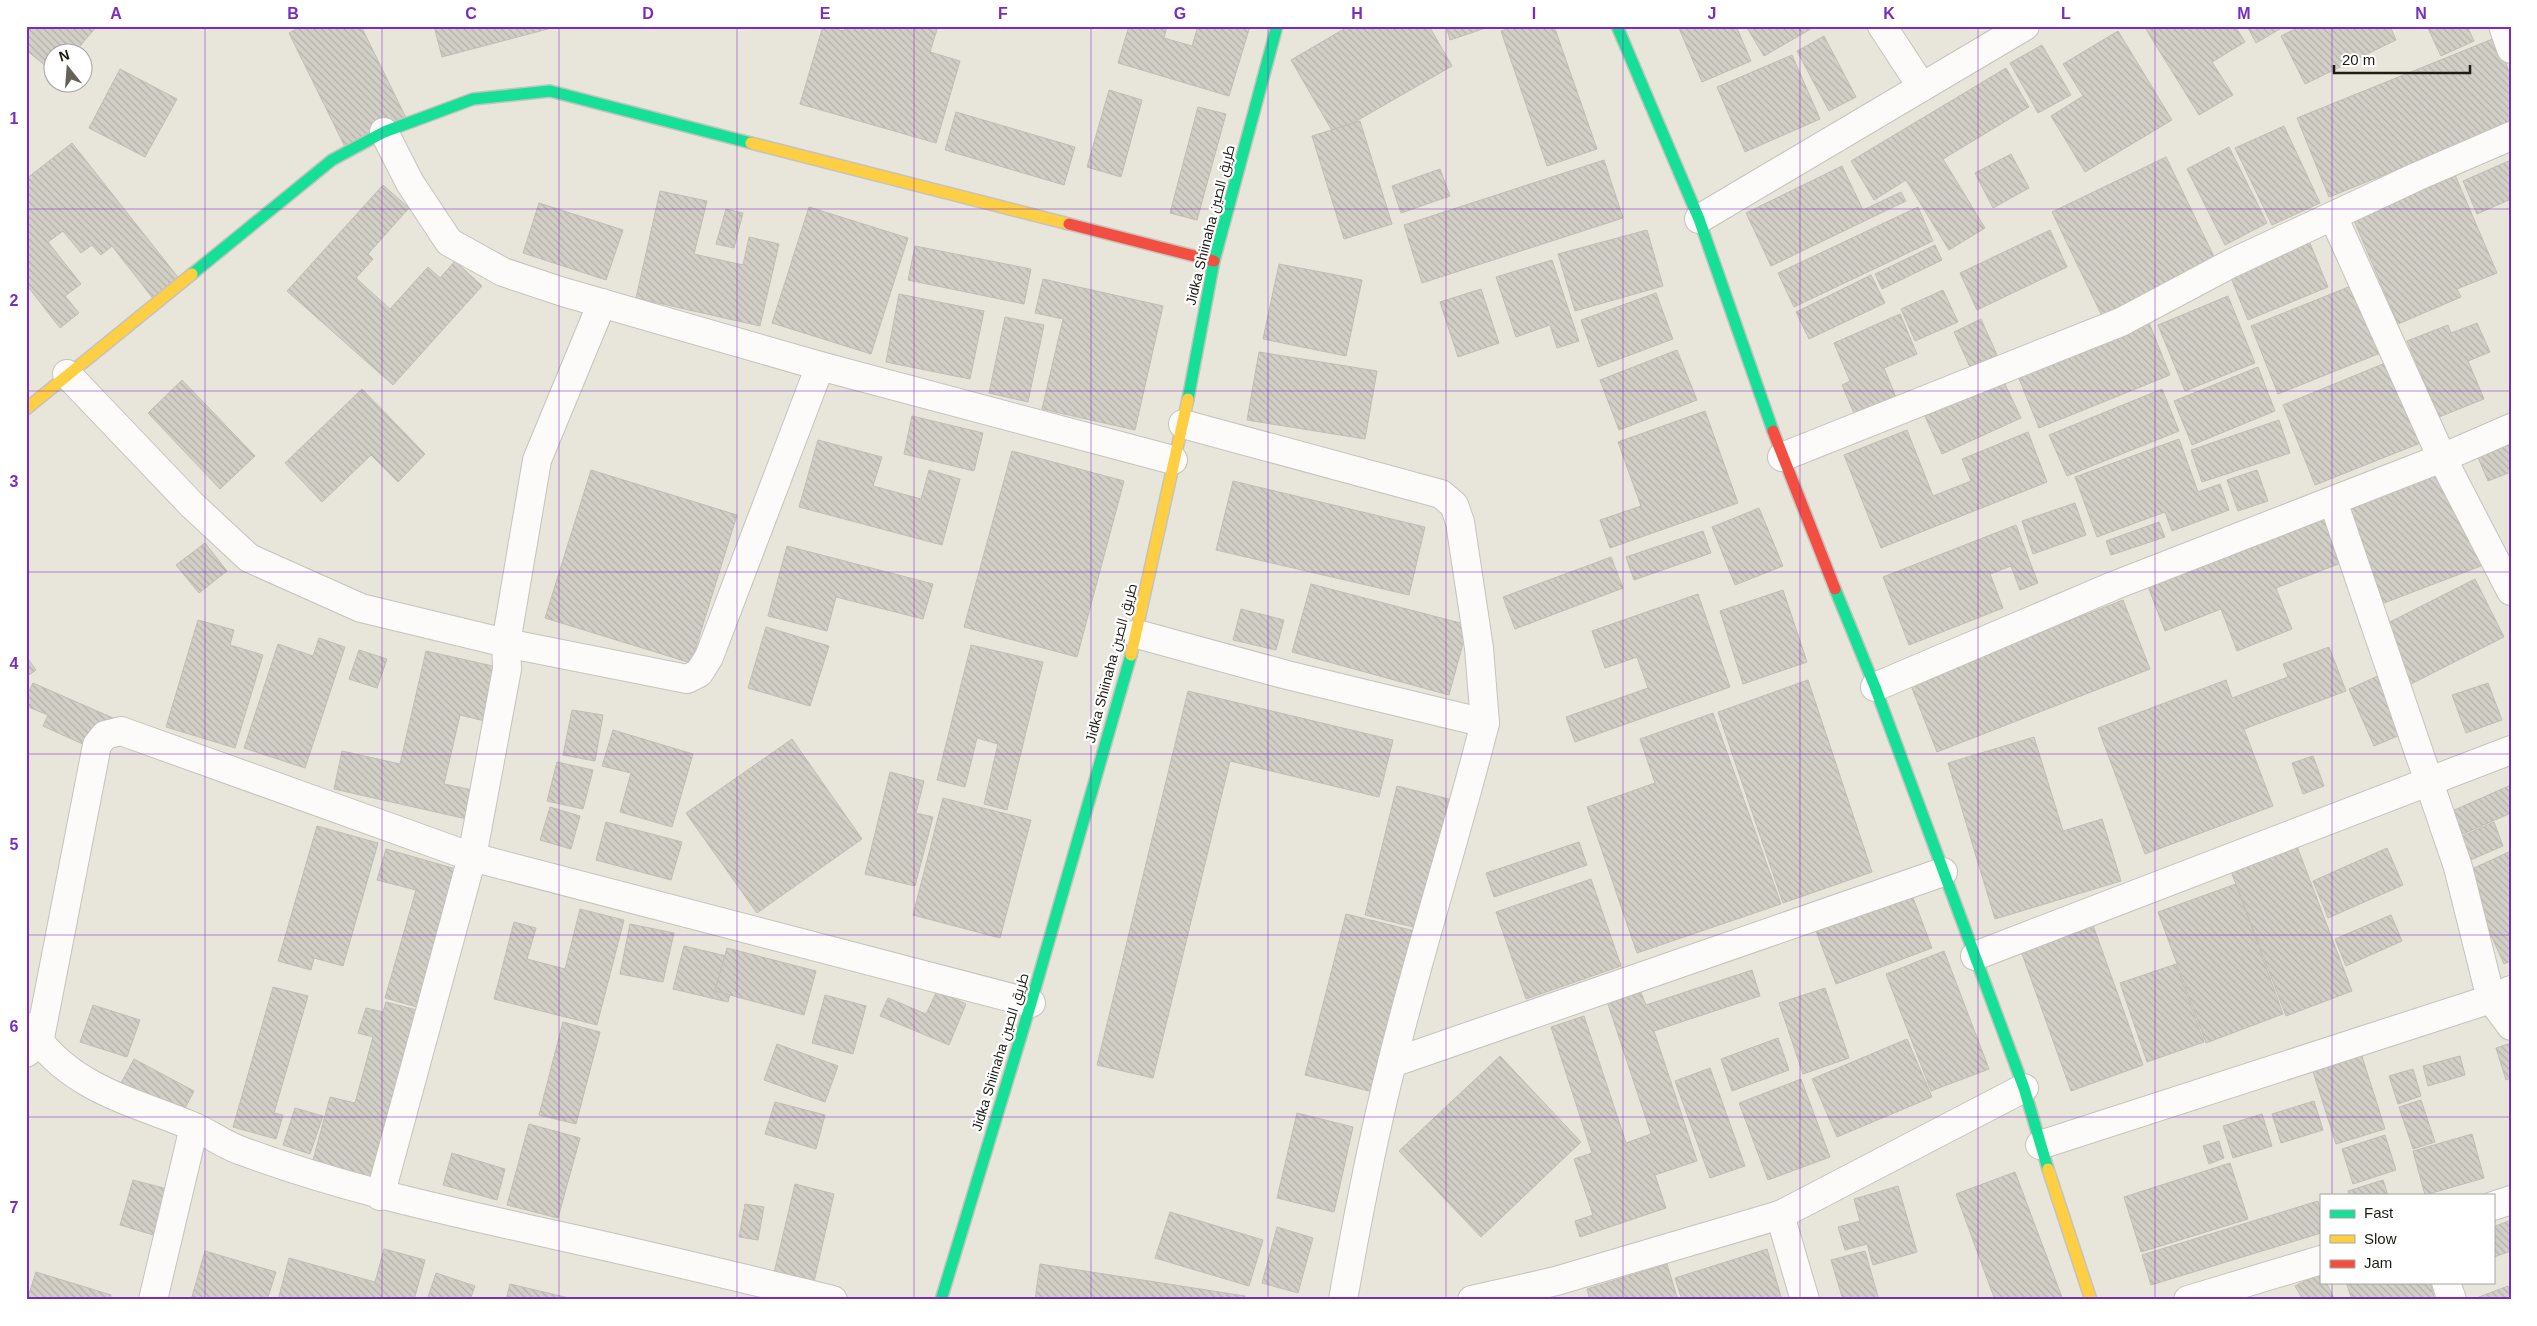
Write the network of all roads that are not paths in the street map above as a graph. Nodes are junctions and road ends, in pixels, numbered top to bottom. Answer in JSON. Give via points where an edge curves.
{"nodes":[{"id":1,"x":1276,"y":26,"type":"edge"},
{"id":2,"x":1616,"y":26,"type":"edge"},
{"id":3,"x":1882,"y":26,"type":"edge"},
{"id":4,"x":2025,"y":26,"type":"edge"},
{"id":5,"x":2503,"y":26,"type":"edge"},
{"id":6,"x":2511,"y":49,"type":"edge"},
{"id":7,"x":1922,"y":88,"type":"junction"},
{"id":8,"x":384,"y":132,"type":"junction"},
{"id":9,"x":2511,"y":136,"type":"edge"},
{"id":10,"x":2333,"y":216,"type":"junction"},
{"id":11,"x":1699,"y":219,"type":"junction"},
{"id":12,"x":1214,"y":260,"type":"junction"},
{"id":13,"x":602,"y":303,"type":"junction"},
{"id":14,"x":820,"y":366,"type":"junction"},
{"id":15,"x":67,"y":374,"type":"junction"},
{"id":16,"x":26,"y":408,"type":"edge"},
{"id":17,"x":1183,"y":424,"type":"junction"},
{"id":18,"x":2511,"y":428,"type":"edge"},
{"id":19,"x":1782,"y":457,"type":"junction"},
{"id":20,"x":2442,"y":458,"type":"junction"},
{"id":21,"x":1173,"y":460,"type":"junction"},
{"id":22,"x":2333,"y":501,"type":"junction"},
{"id":23,"x":2511,"y":591,"type":"edge"},
{"id":24,"x":1137,"y":634,"type":"junction"},
{"id":25,"x":506,"y":643,"type":"junction"},
{"id":26,"x":1875,"y":687,"type":"junction"},
{"id":27,"x":1485,"y":723,"type":"junction"},
{"id":28,"x":2511,"y":750,"type":"edge"},
{"id":29,"x":2430,"y":783,"type":"junction"},
{"id":30,"x":472,"y":856,"type":"junction"},
{"id":31,"x":1943,"y":872,"type":"junction"},
{"id":32,"x":1975,"y":956,"type":"junction"},
{"id":33,"x":2501,"y":995,"type":"edge"},
{"id":34,"x":1030,"y":1003,"type":"junction"},
{"id":35,"x":2511,"y":1026,"type":"edge"},
{"id":36,"x":30,"y":1040,"type":"edge"},
{"id":37,"x":1392,"y":1062,"type":"junction"},
{"id":38,"x":2024,"y":1088,"type":"junction"},
{"id":39,"x":194,"y":1127,"type":"junction"},
{"id":40,"x":2040,"y":1145,"type":"junction"},
{"id":41,"x":380,"y":1196,"type":"junction"},
{"id":42,"x":2511,"y":1200,"type":"edge"},
{"id":43,"x":2494,"y":1206,"type":"edge"},
{"id":44,"x":1780,"y":1215,"type":"junction"},
{"id":45,"x":2320,"y":1260,"type":"edge"},
{"id":46,"x":2447,"y":1284,"type":"edge"},
{"id":47,"x":152,"y":1300,"type":"edge"},
{"id":48,"x":833,"y":1300,"type":"edge"},
{"id":49,"x":941,"y":1300,"type":"edge"},
{"id":50,"x":1343,"y":1300,"type":"edge"},
{"id":51,"x":1472,"y":1300,"type":"edge"},
{"id":52,"x":1805,"y":1300,"type":"edge"},
{"id":53,"x":2091,"y":1300,"type":"edge"},
{"id":54,"x":2188,"y":1300,"type":"edge"},
{"id":55,"x":2452,"y":1300,"type":"edge"}],
"edges":[{"from":1,"to":12,"type":"street","name":"Jidka Shiinaha طريق الصين"},
{"from":2,"to":11,"type":"street"},
{"from":3,"to":7,"type":"street"},
{"from":4,"to":7,"type":"street"},
{"from":5,"to":6,"type":"street"},
{"from":7,"to":11,"type":"street"},
{"from":8,"to":12,"type":"street","via":[[473,99],[550,91]]},
{"from":8,"to":13,"type":"street","via":[[410,183],[449,242],[503,272]]},
{"from":8,"to":15,"type":"street","via":[[332,160]]},
{"from":9,"to":10,"type":"street"},
{"from":10,"to":19,"type":"street","via":[[2232,263],[2121,322]]},
{"from":10,"to":20,"type":"street"},
{"from":11,"to":19,"type":"street"},
{"from":12,"to":17,"type":"street","name":"Jidka Shiinaha طريق الصين"},
{"from":13,"to":14,"type":"street"},
{"from":13,"to":25,"type":"street","via":[[537,460]]},
{"from":14,"to":21,"type":"street"},
{"from":14,"to":25,"type":"street","via":[[709,657],[699,673],[687,679]]},
{"from":15,"to":16,"type":"street"},
{"from":15,"to":25,"type":"street","via":[[192,504],[249,558],[361,608]]},
{"from":17,"to":21,"type":"street","name":"Jidka Shiinaha طريق الصين"},
{"from":17,"to":27,"type":"street","via":[[1441,494],[1454,505],[1460,522],[1479,648]]},
{"from":18,"to":20,"type":"street"},
{"from":19,"to":26,"type":"street"},
{"from":20,"to":22,"type":"street"},
{"from":20,"to":23,"type":"street"},
{"from":21,"to":24,"type":"street","name":"Jidka Shiinaha طريق الصين"},
{"from":22,"to":26,"type":"street","via":[[2113,586]]},
{"from":22,"to":29,"type":"street"},
{"from":24,"to":27,"type":"street","via":[[1287,675]]},
{"from":24,"to":34,"type":"street","name":"Jidka Shiinaha طريق الصين"},
{"from":25,"to":30,"type":"street","via":[[508,669]]},
{"from":26,"to":31,"type":"street"},
{"from":27,"to":37,"type":"street"},
{"from":28,"to":29,"type":"street"},
{"from":29,"to":32,"type":"street"},
{"from":29,"to":33,"type":"street"},
{"from":30,"to":34,"type":"street"},
{"from":30,"to":36,"type":"street","via":[[121,731],[105,735],[97,744],[94,756]]},
{"from":30,"to":41,"type":"street"},
{"from":31,"to":32,"type":"street"},
{"from":31,"to":37,"type":"street"},
{"from":32,"to":38,"type":"street"},
{"from":33,"to":35,"type":"street"},
{"from":33,"to":40,"type":"street"},
{"from":34,"to":49,"type":"street","name":"Jidka Shiinaha طريق الصين"},
{"from":36,"to":39,"type":"street","via":[[58,1064],[108,1095]]},
{"from":37,"to":50,"type":"street"},
{"from":38,"to":40,"type":"street"},
{"from":38,"to":44,"type":"street"},
{"from":39,"to":41,"type":"street","via":[[239,1150]]},
{"from":39,"to":47,"type":"street"},
{"from":40,"to":53,"type":"street"},
{"from":41,"to":48,"type":"street"},
{"from":42,"to":43,"type":"street"},
{"from":44,"to":51,"type":"street","via":[[1556,1281]]},
{"from":44,"to":52,"type":"street"},
{"from":45,"to":54,"type":"street"},
{"from":46,"to":55,"type":"street"}]}
